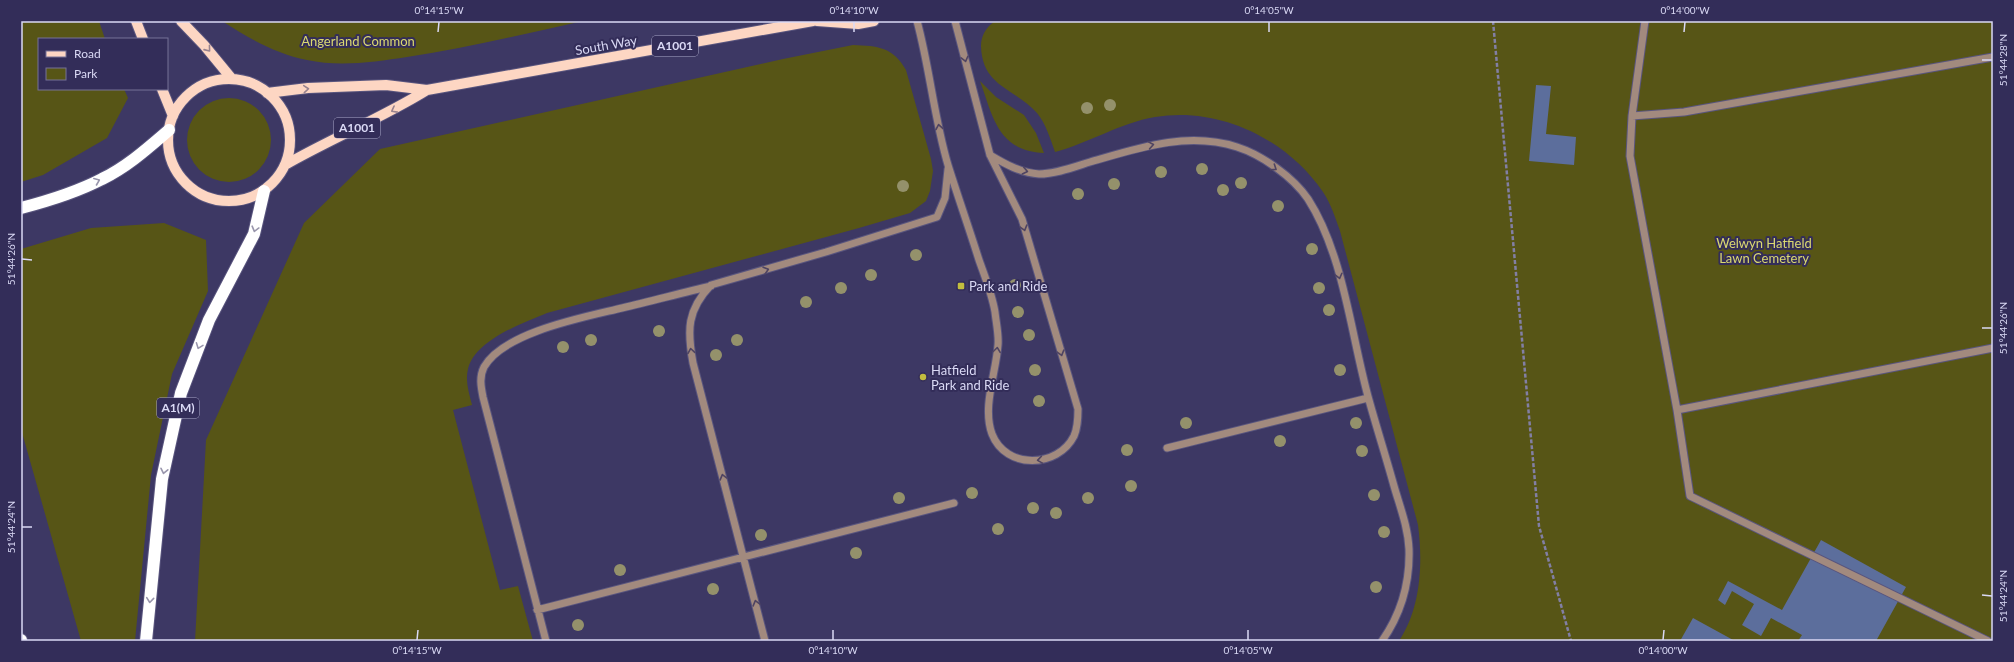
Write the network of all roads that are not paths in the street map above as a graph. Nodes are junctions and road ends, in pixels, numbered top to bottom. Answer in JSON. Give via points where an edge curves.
{"nodes":[{"id":1,"x":136,"y":21,"type":"edge"},
{"id":2,"x":181,"y":21,"type":"edge"},
{"id":3,"x":813,"y":21,"type":"edge"},
{"id":4,"x":817,"y":21,"type":"edge"},
{"id":5,"x":874,"y":21,"type":"edge"},
{"id":6,"x":917,"y":21,"type":"edge"},
{"id":7,"x":955,"y":21,"type":"edge"},
{"id":8,"x":1645,"y":21,"type":"edge"},
{"id":9,"x":143,"y":38,"type":"edge"},
{"id":10,"x":1993,"y":57,"type":"edge"},
{"id":11,"x":232,"y":79,"type":"junction"},
{"id":12,"x":162,"y":90,"type":"edge"},
{"id":13,"x":427,"y":90,"type":"junction"},
{"id":14,"x":267,"y":93,"type":"junction"},
{"id":15,"x":173,"y":116,"type":"junction"},
{"id":16,"x":1632,"y":116,"type":"junction"},
{"id":17,"x":169,"y":130,"type":"junction"},
{"id":18,"x":990,"y":155,"type":"junction"},
{"id":19,"x":285,"y":165,"type":"junction"},
{"id":20,"x":948,"y":165,"type":"junction"},
{"id":21,"x":264,"y":191,"type":"junction"},
{"id":22,"x":21,"y":208,"type":"edge"},
{"id":23,"x":711,"y":286,"type":"junction"},
{"id":24,"x":1993,"y":348,"type":"edge"},
{"id":25,"x":1368,"y":398,"type":"junction"},
{"id":26,"x":1677,"y":410,"type":"junction"},
{"id":27,"x":1167,"y":448,"type":"dead end"},
{"id":28,"x":954,"y":503,"type":"dead end"},
{"id":29,"x":744,"y":557,"type":"junction"},
{"id":30,"x":537,"y":610,"type":"junction"},
{"id":31,"x":146,"y":641,"type":"edge"},
{"id":32,"x":546,"y":641,"type":"edge"},
{"id":33,"x":766,"y":641,"type":"edge"},
{"id":34,"x":1382,"y":641,"type":"edge"},
{"id":35,"x":1988,"y":641,"type":"edge"}],
"edges":[{"from":1,"to":9,"type":"main road"},
{"from":2,"to":11,"type":"main road","one_way":true},
{"from":3,"to":13,"type":"main road","name":"South Way","number":"A1001"},
{"from":4,"to":5,"type":"main road","via":[[858,24]]},
{"from":20,"to":6,"type":"lane","one_way":true},
{"from":7,"to":18,"type":"lane","one_way":true},
{"from":8,"to":16,"type":"lane"},
{"from":10,"to":16,"type":"lane","via":[[1684,112]]},
{"from":11,"to":14,"type":"main road","via":[[251,84]]},
{"from":11,"to":15,"type":"main road","via":[[214,81],[197,88],[183,100]]},
{"from":12,"to":15,"type":"main road"},
{"from":14,"to":13,"type":"main road","name":"South Way","number":"A1001","one_way":true,"via":[[308,88],[386,85]]},
{"from":13,"to":19,"type":"main road","name":"South Way","number":"A1001","one_way":true,"via":[[394,111],[322,144]]},
{"from":14,"to":19,"type":"main road","via":[[281,107],[288,126],[290,145]]},
{"from":15,"to":17,"type":"main road"},
{"from":16,"to":26,"type":"lane","via":[[1630,156]]},
{"from":17,"to":21,"type":"main road","via":[[169,148],[173,165],[183,180],[196,192],[212,199],[230,201],[248,198]]},
{"from":22,"to":17,"type":"highway","one_way":true,"via":[[103,179],[138,156]]},
{"from":18,"to":20,"type":"lane","one_way":true,"via":[[1022,219],[1078,409],[1075,435],[1068,446],[1057,455],[1045,459],[1033,461],[1010,454],[1000,446],[989,424],[988,412],[998,344],[995,311]]},
{"from":18,"to":25,"type":"lane","one_way":true,"via":[[1014,168],[1039,174],[1065,170],[1144,146],[1181,140],[1210,141],[1238,147],[1259,158],[1287,176],[1306,196],[1320,219],[1332,248]]},
{"from":19,"to":21,"type":"main road"},
{"from":23,"to":20,"type":"lane","one_way":true,"via":[[937,217],[945,198]]},
{"from":21,"to":31,"type":"highway","number":"A1(M)","one_way":true,"via":[[254,234],[209,320],[181,393],[162,479]]},
{"from":29,"to":23,"type":"lane","one_way":true,"via":[[690,347],[689,328],[692,312]]},
{"from":23,"to":30,"type":"lane","via":[[548,327],[516,340],[484,366],[481,375],[483,397]]},
{"from":24,"to":26,"type":"lane"},
{"from":25,"to":27,"type":"lane"},
{"from":25,"to":34,"type":"lane","via":[[1407,528],[1409,547],[1407,583],[1402,601],[1395,620]]},
{"from":26,"to":35,"type":"lane","via":[[1690,496]]},
{"from":28,"to":29,"type":"lane"},
{"from":29,"to":30,"type":"lane"},
{"from":33,"to":29,"type":"lane","one_way":true},
{"from":30,"to":32,"type":"lane"}]}
